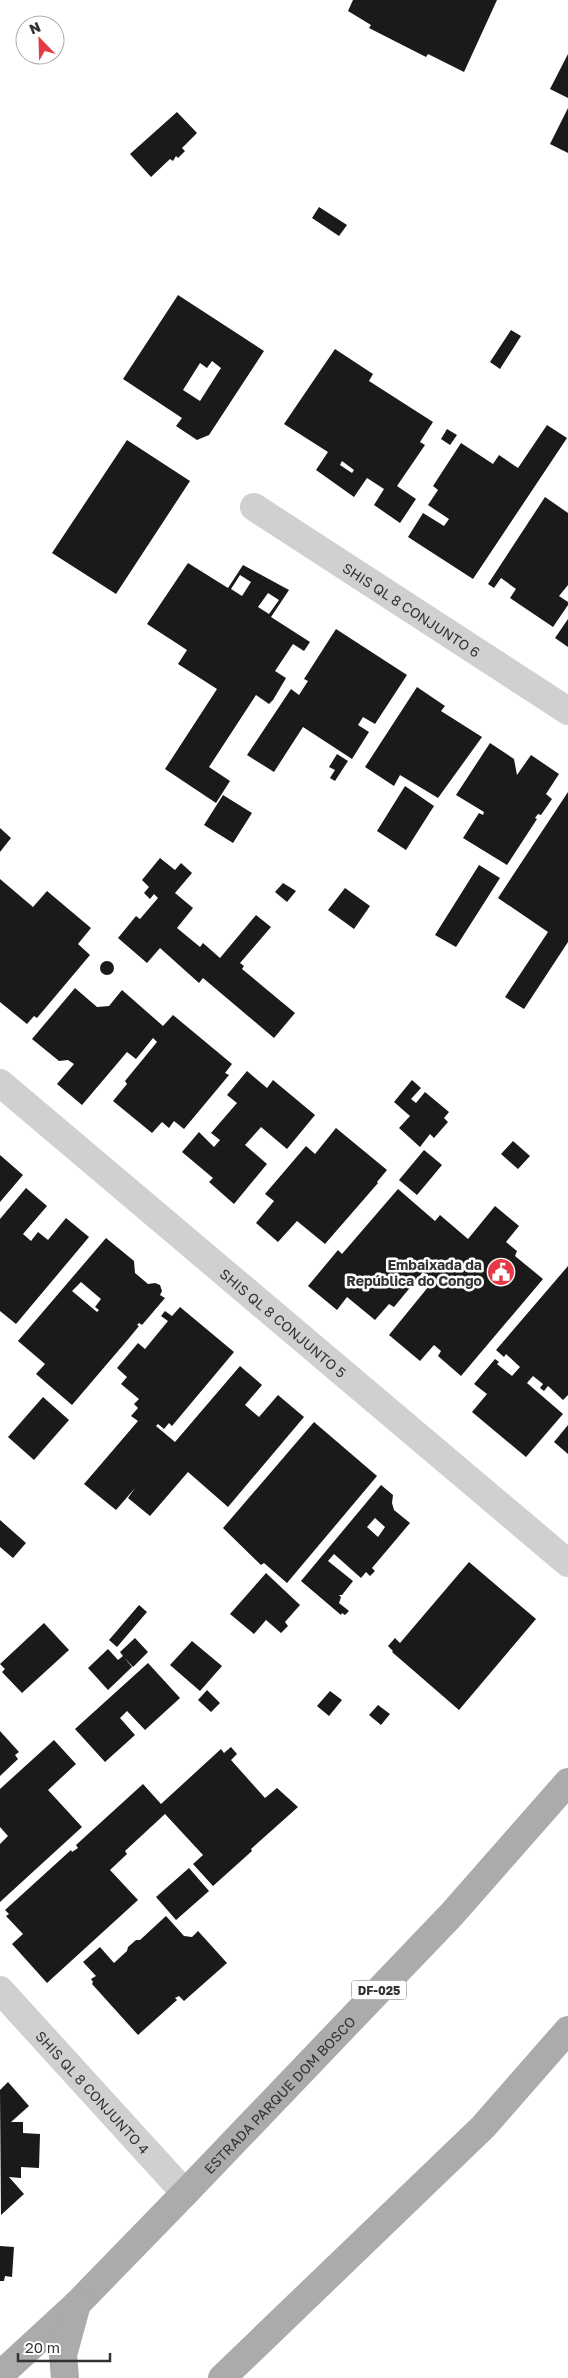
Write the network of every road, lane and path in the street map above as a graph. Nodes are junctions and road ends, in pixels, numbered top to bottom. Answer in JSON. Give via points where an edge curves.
{"nodes":[{"id":1,"x":254,"y":507,"type":"dead end"},
{"id":2,"x":568,"y":711,"type":"edge"},
{"id":3,"x":0,"y":1083,"type":"edge"},
{"id":4,"x":568,"y":1562,"type":"edge"},
{"id":5,"x":568,"y":1782,"type":"edge"},
{"id":6,"x":0,"y":1990,"type":"edge"},
{"id":7,"x":568,"y":2030,"type":"edge"},
{"id":8,"x":185,"y":2193,"type":"junction"},
{"id":9,"x":76,"y":2304,"type":"junction"},
{"id":10,"x":0,"y":2375,"type":"edge"},
{"id":11,"x":65,"y":2378,"type":"edge"},
{"id":12,"x":222,"y":2378,"type":"edge"}],
"edges":[{"from":1,"to":2,"type":"street","name":"SHIS QL 8 CONJUNTO 6"},
{"from":3,"to":4,"type":"street","name":"SHIS QL 8 CONJUNTO 5"},
{"from":5,"to":8,"type":"main road","name":"ESTRADA PARQUE DOM BOSCO","number":"DF-025","via":[[452,1914]]},
{"from":6,"to":8,"type":"street","name":"SHIS QL 8 CONJUNTO 4"},
{"from":7,"to":12,"type":"main road","via":[[483,2127]]},
{"from":8,"to":9,"type":"main road","name":"ESTRADA PARQUE DOM BOSCO","number":"DF-025"},
{"from":9,"to":10,"type":"main road","name":"ESTRADA PARQUE DOM BOSCO","number":"DF-025"},
{"from":9,"to":11,"type":"main road","via":[[63,2355]]}]}
